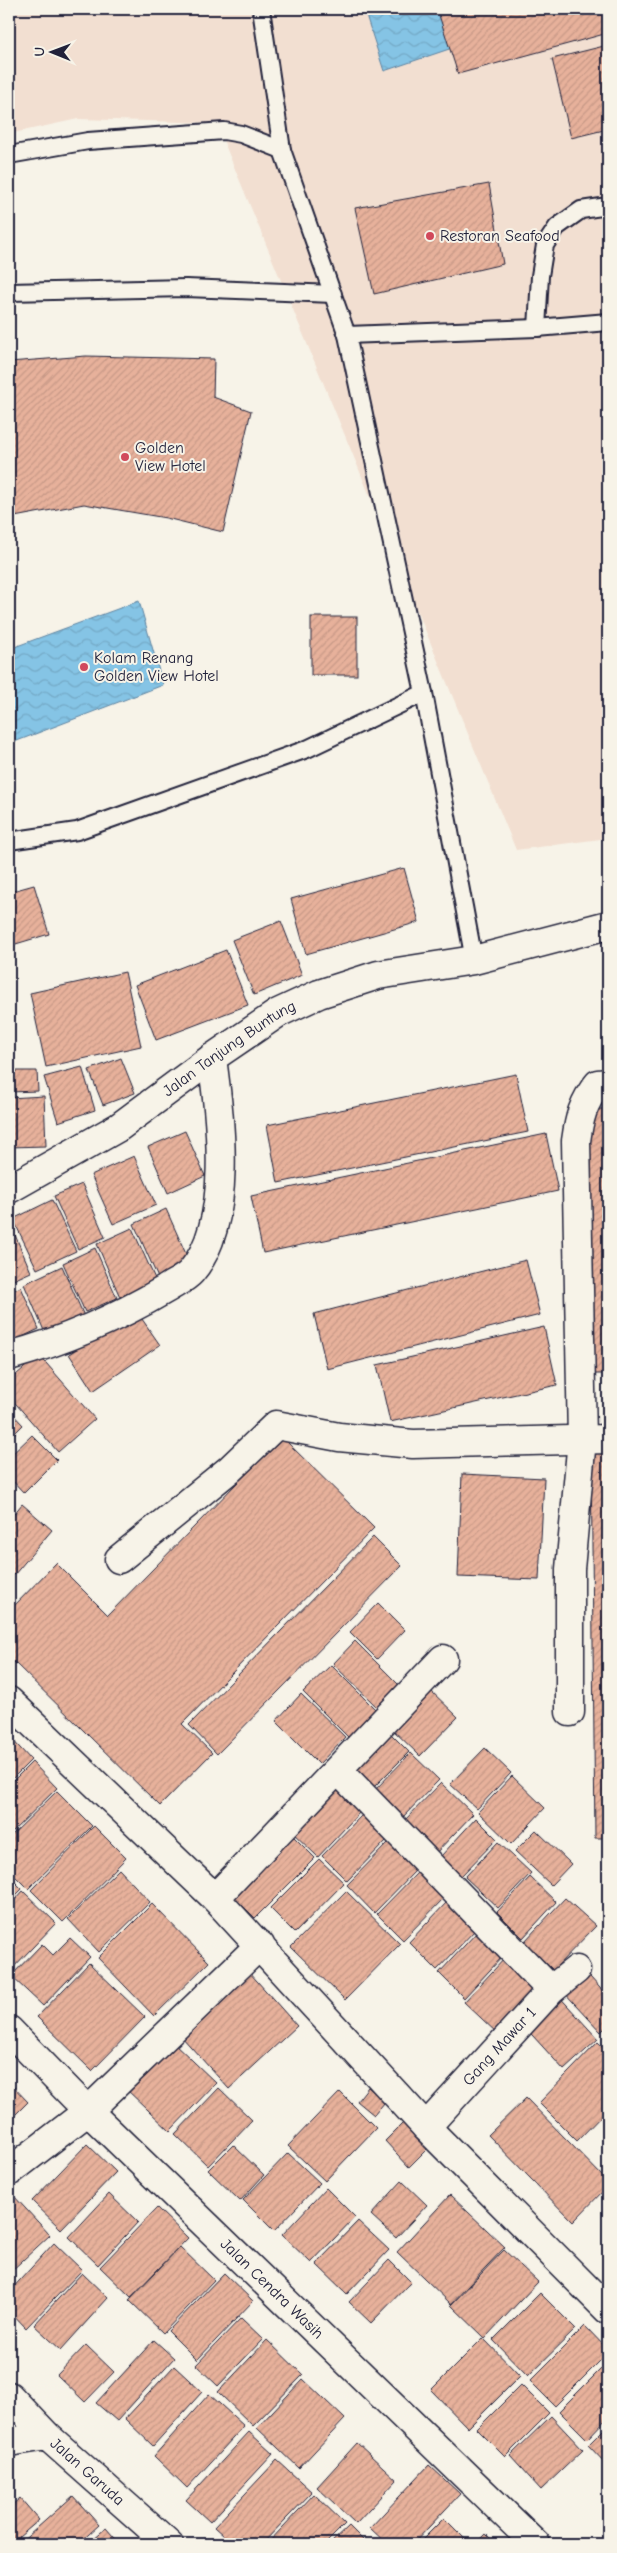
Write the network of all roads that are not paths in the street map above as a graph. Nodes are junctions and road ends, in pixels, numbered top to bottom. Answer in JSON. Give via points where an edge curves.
{"nodes":[{"id":1,"x":261,"y":9,"type":"edge"},
{"id":2,"x":282,"y":150,"type":"junction"},
{"id":3,"x":9,"y":155,"type":"edge"},
{"id":4,"x":608,"y":206,"type":"edge"},
{"id":5,"x":9,"y":292,"type":"edge"},
{"id":6,"x":333,"y":294,"type":"junction"},
{"id":7,"x":608,"y":322,"type":"edge"},
{"id":8,"x":537,"y":328,"type":"junction"},
{"id":9,"x":347,"y":335,"type":"junction"},
{"id":10,"x":424,"y":693,"type":"junction"},
{"id":11,"x":9,"y":841,"type":"edge"},
{"id":12,"x":608,"y":925,"type":"edge"},
{"id":13,"x":474,"y":960,"type":"junction"},
{"id":14,"x":212,"y":1058,"type":"junction"},
{"id":15,"x":608,"y":1083,"type":"edge"},
{"id":16,"x":9,"y":1190,"type":"edge"},
{"id":17,"x":9,"y":1356,"type":"edge"},
{"id":18,"x":595,"y":1439,"type":"edge"},
{"id":19,"x":119,"y":1559,"type":"dead end"},
{"id":20,"x":443,"y":1659,"type":"dead end"},
{"id":21,"x":9,"y":1701,"type":"edge"},
{"id":22,"x":570,"y":1712,"type":"dead end"},
{"id":23,"x":338,"y":1770,"type":"junction"},
{"id":24,"x":215,"y":1898,"type":"junction"},
{"id":25,"x":260,"y":1945,"type":"junction"},
{"id":26,"x":576,"y":1970,"type":"dead end"},
{"id":27,"x":551,"y":1990,"type":"junction"},
{"id":28,"x":9,"y":2030,"type":"edge"},
{"id":29,"x":88,"y":2111,"type":"junction"},
{"id":30,"x":426,"y":2127,"type":"junction"},
{"id":31,"x":9,"y":2172,"type":"edge"},
{"id":32,"x":608,"y":2310,"type":"edge"},
{"id":33,"x":9,"y":2396,"type":"edge"},
{"id":34,"x":47,"y":2436,"type":"junction"},
{"id":35,"x":9,"y":2442,"type":"edge"},
{"id":36,"x":169,"y":2544,"type":"edge"},
{"id":37,"x":536,"y":2544,"type":"edge"}],
"edges":[{"from":1,"to":2,"type":"lane"},
{"from":2,"to":3,"type":"lane","via":[[224,131],[88,141]]},
{"from":2,"to":6,"type":"lane"},
{"from":4,"to":8,"type":"lane","via":[[581,210],[557,227],[545,245]]},
{"from":5,"to":6,"type":"lane","via":[[186,288]]},
{"from":6,"to":9,"type":"lane"},
{"from":7,"to":8,"type":"lane"},
{"from":8,"to":9,"type":"lane"},
{"from":9,"to":10,"type":"lane"},
{"from":10,"to":11,"type":"lane","via":[[307,749],[77,831]]},
{"from":10,"to":13,"type":"lane"},
{"from":12,"to":13,"type":"street","name":"Jalan Tanjung Buntung"},
{"from":13,"to":14,"type":"street","name":"Jalan Tanjung Buntung","via":[[378,975],[319,994],[278,1013]]},
{"from":14,"to":16,"type":"street","name":"Jalan Tanjung Buntung","via":[[119,1127]]},
{"from":14,"to":17,"type":"street","via":[[221,1126],[220,1188],[210,1240],[191,1273],[112,1317],[50,1345]]},
{"from":15,"to":18,"type":"street","via":[[598,1084],[587,1097],[578,1120],[576,1141]]},
{"from":18,"to":19,"type":"street","via":[[413,1444],[339,1437],[276,1425],[230,1469]]},
{"from":18,"to":22,"type":"street","via":[[570,1569]]},
{"from":20,"to":23,"type":"street"},
{"from":21,"to":24,"type":"street"},
{"from":23,"to":24,"type":"street"},
{"from":23,"to":27,"type":"street"},
{"from":24,"to":25,"type":"street"},
{"from":25,"to":29,"type":"street"},
{"from":25,"to":30,"type":"street"},
{"from":26,"to":27,"type":"street","name":"Gang Mawar 1"},
{"from":27,"to":30,"type":"street","name":"Gang Mawar 1"},
{"from":28,"to":29,"type":"street","name":"Jalan Cendra Wasih"},
{"from":29,"to":31,"type":"street"},
{"from":29,"to":37,"type":"street","name":"Jalan Cendra Wasih"},
{"from":30,"to":32,"type":"street"},
{"from":33,"to":34,"type":"street","name":"Jalan Garuda"},
{"from":34,"to":35,"type":"street"},
{"from":34,"to":36,"type":"street","name":"Jalan Garuda"}]}
